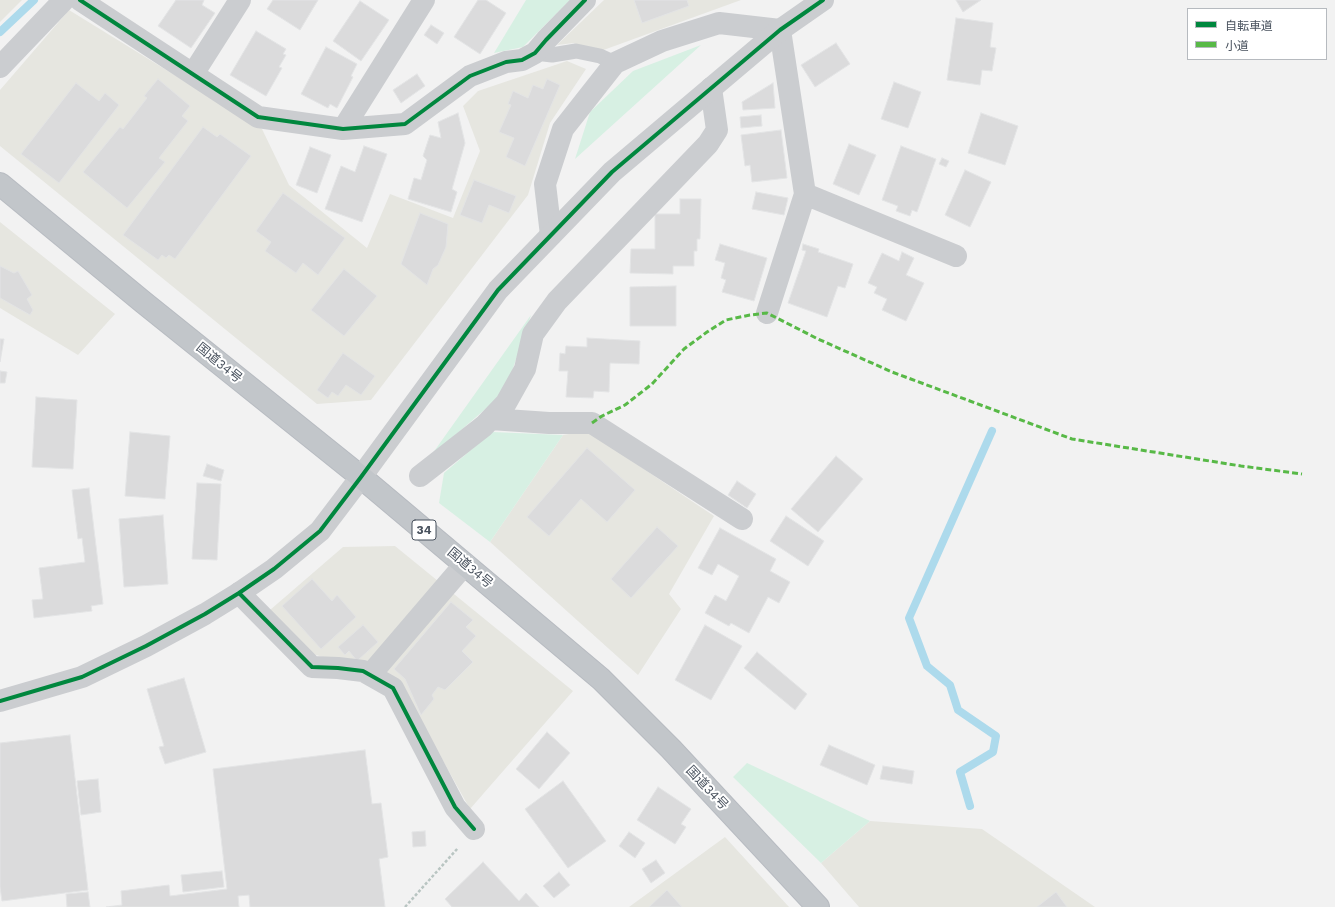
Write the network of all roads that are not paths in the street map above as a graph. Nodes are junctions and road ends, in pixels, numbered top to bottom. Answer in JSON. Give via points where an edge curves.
{"nodes":[{"id":1,"x":64,"y":0,"type":"edge"},
{"id":2,"x":80,"y":0,"type":"edge"},
{"id":3,"x":240,"y":0,"type":"edge"},
{"id":4,"x":424,"y":0,"type":"edge"},
{"id":5,"x":585,"y":0,"type":"edge"},
{"id":6,"x":823,"y":0,"type":"edge"},
{"id":7,"x":780,"y":30,"type":"junction"},
{"id":8,"x":535,"y":53,"type":"junction"},
{"id":9,"x":615,"y":63,"type":"junction"},
{"id":10,"x":0,"y":67,"type":"edge"},
{"id":11,"x":193,"y":74,"type":"junction"},
{"id":12,"x":711,"y":88,"type":"junction"},
{"id":13,"x":343,"y":129,"type":"junction"},
{"id":14,"x":0,"y":184,"type":"edge"},
{"id":15,"x":805,"y":194,"type":"junction"},
{"id":16,"x":551,"y":235,"type":"junction"},
{"id":17,"x":956,"y":256,"type":"dead end"},
{"id":18,"x":767,"y":313,"type":"dead end"},
{"id":19,"x":490,"y":419,"type":"junction"},
{"id":20,"x":420,"y":476,"type":"dead end"},
{"id":21,"x":361,"y":477,"type":"junction"},
{"id":22,"x":742,"y":518,"type":"dead end"},
{"id":23,"x":465,"y":564,"type":"junction"},
{"id":24,"x":239,"y":592,"type":"junction"},
{"id":25,"x":370,"y":675,"type":"junction"},
{"id":26,"x":0,"y":701,"type":"edge"},
{"id":27,"x":474,"y":829,"type":"road end"},
{"id":28,"x":818,"y":907,"type":"edge"}],
"edges":[{"from":1,"to":10,"type":"street"},
{"from":2,"to":11,"type":"street"},
{"from":3,"to":11,"type":"street"},
{"from":4,"to":13,"type":"street"},
{"from":5,"to":8,"type":"street"},
{"from":6,"to":7,"type":"street"},
{"from":7,"to":9,"type":"street","via":[[719,23],[662,41]]},
{"from":7,"to":12,"type":"street"},
{"from":7,"to":15,"type":"street"},
{"from":8,"to":9,"type":"lane","via":[[552,55],[576,51],[600,56]]},
{"from":8,"to":13,"type":"street","via":[[522,60],[506,62],[470,76],[405,124]]},
{"from":9,"to":16,"type":"street","via":[[563,130],[545,184]]},
{"from":11,"to":13,"type":"street","via":[[258,117]]},
{"from":12,"to":16,"type":"street","via":[[612,172]]},
{"from":12,"to":19,"type":"street","via":[[717,130],[708,144],[558,301],[534,334],[525,369],[506,404]]},
{"from":14,"to":21,"type":"highway","name":"国道34号","number":"34"},
{"from":15,"to":17,"type":"street"},
{"from":15,"to":18,"type":"street"},
{"from":16,"to":21,"type":"street","via":[[498,290]]},
{"from":19,"to":20,"type":"street"},
{"from":19,"to":22,"type":"street","via":[[592,423]]},
{"from":21,"to":23,"type":"highway","name":"国道34号","number":"34"},
{"from":21,"to":24,"type":"street","via":[[320,531],[274,569]]},
{"from":23,"to":25,"type":"street"},
{"from":23,"to":28,"type":"highway","name":"国道34号","number":"34","via":[[601,679],[671,749]]},
{"from":24,"to":25,"type":"street","via":[[312,667],[363,671]]},
{"from":24,"to":26,"type":"street","via":[[199,618],[82,677]]},
{"from":25,"to":27,"type":"street","via":[[393,688],[455,807]]}]}
